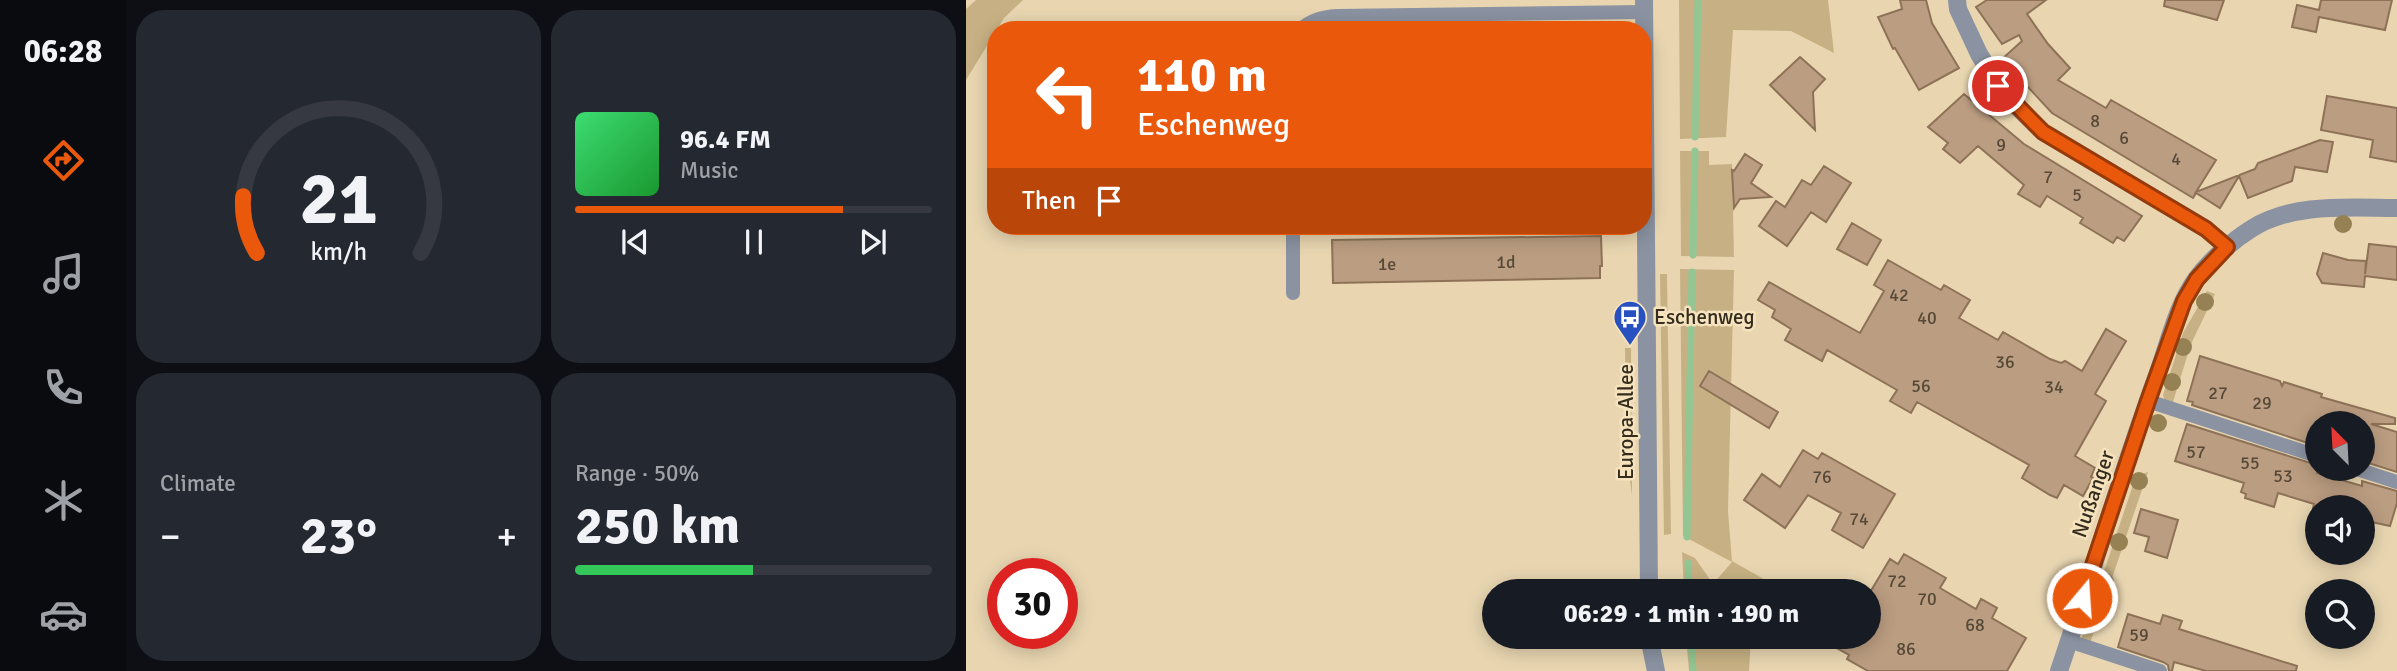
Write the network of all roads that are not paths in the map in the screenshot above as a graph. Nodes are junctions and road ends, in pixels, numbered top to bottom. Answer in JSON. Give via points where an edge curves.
{"nodes":[{"id":1,"x":1956,"y":0,"type":"edge"},
{"id":2,"x":1644,"y":6,"type":"edge"},
{"id":3,"x":1313,"y":21,"type":"edge"},
{"id":4,"x":2397,"y":208,"type":"edge"},
{"id":5,"x":1293,"y":235,"type":"edge"},
{"id":6,"x":1646,"y":235,"type":"edge"},
{"id":7,"x":2227,"y":247,"type":"junction"},
{"id":8,"x":1293,"y":293,"type":"dead end"},
{"id":9,"x":2148,"y":401,"type":"junction"},
{"id":10,"x":2305,"y":452,"type":"edge"},
{"id":11,"x":2375,"y":475,"type":"edge"},
{"id":12,"x":2397,"y":482,"type":"edge"},
{"id":13,"x":1649,"y":579,"type":"edge"},
{"id":14,"x":2069,"y":641,"type":"junction"},
{"id":15,"x":1647,"y":649,"type":"edge"},
{"id":16,"x":1651,"y":649,"type":"edge"},
{"id":17,"x":1642,"y":671,"type":"edge"},
{"id":18,"x":1656,"y":671,"type":"edge"},
{"id":19,"x":2059,"y":671,"type":"edge"},
{"id":20,"x":2161,"y":671,"type":"edge"}],
"edges":[{"from":1,"to":7,"type":"street","via":[[1979,54],[2002,92],[2043,132],[2195,222]]},
{"from":2,"to":3,"type":"lane","via":[[1337,16]]},
{"from":4,"to":7,"type":"street","name":"Nußanger","via":[[2288,213],[2253,228]]},
{"from":5,"to":8,"type":"lane"},
{"from":6,"to":13,"type":"street","name":"Europa-Allee"},
{"from":7,"to":9,"type":"street","name":"Nußanger","via":[[2197,279],[2184,301]]},
{"from":9,"to":10,"type":"lane"},
{"from":9,"to":14,"type":"street","name":"Nußanger"},
{"from":11,"to":12,"type":"lane"},
{"from":14,"to":19,"type":"street","name":"Nußanger"},
{"from":14,"to":20,"type":"lane"},
{"from":15,"to":17,"type":"street"},
{"from":16,"to":18,"type":"street"}]}
